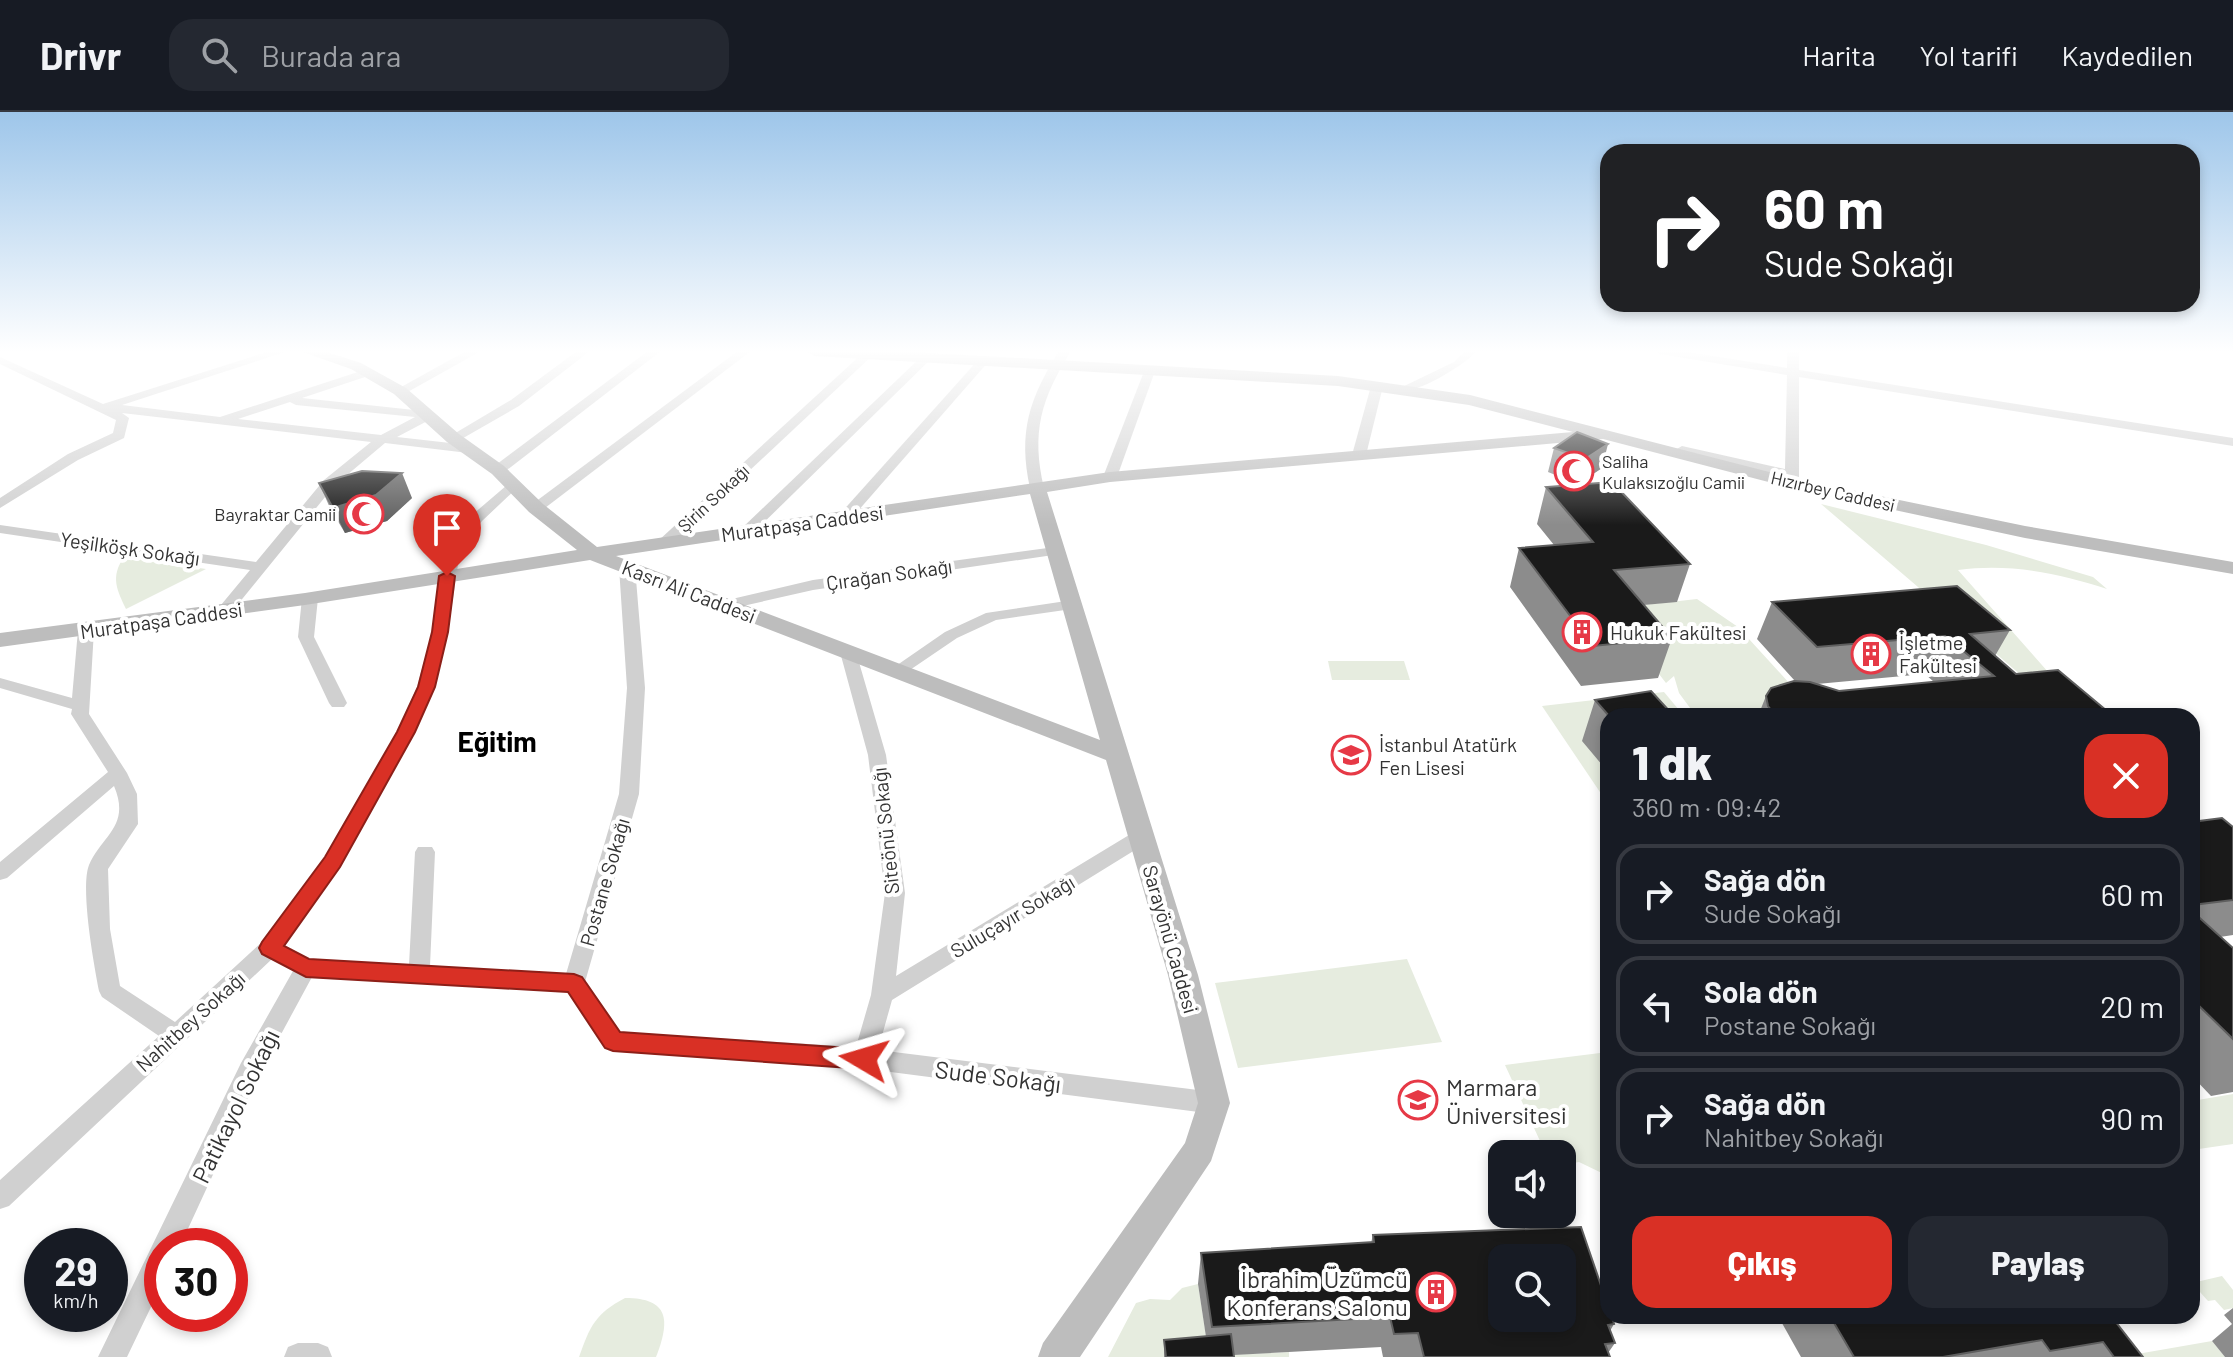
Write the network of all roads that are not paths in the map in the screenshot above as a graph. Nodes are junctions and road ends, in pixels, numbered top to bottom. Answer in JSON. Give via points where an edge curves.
{"nodes":[{"id":1,"x":108,"y":409,"type":"edge"},
{"id":2,"x":120,"y":409,"type":"edge"},
{"id":3,"x":258,"y":409,"type":"edge"},
{"id":4,"x":374,"y":409,"type":"edge"},
{"id":5,"x":422,"y":409,"type":"edge"},
{"id":6,"x":507,"y":409,"type":"edge"},
{"id":7,"x":578,"y":409,"type":"edge"},
{"id":8,"x":668,"y":409,"type":"edge"},
{"id":9,"x":809,"y":409,"type":"edge"},
{"id":10,"x":873,"y":409,"type":"edge"},
{"id":11,"x":940,"y":409,"type":"edge"},
{"id":12,"x":1035,"y":409,"type":"edge"},
{"id":13,"x":1135,"y":409,"type":"edge"},
{"id":14,"x":1371,"y":409,"type":"edge"},
{"id":15,"x":1504,"y":409,"type":"edge"},
{"id":16,"x":1793,"y":409,"type":"edge"},
{"id":17,"x":2024,"y":409,"type":"edge"},
{"id":18,"x":429,"y":415,"type":"junction"},
{"id":19,"x":215,"y":422,"type":"junction"},
{"id":20,"x":1601,"y":435,"type":"junction"},
{"id":21,"x":381,"y":440,"type":"junction"},
{"id":22,"x":2233,"y":442,"type":"edge"},
{"id":23,"x":460,"y":444,"type":"junction"},
{"id":24,"x":1359,"y":455,"type":"junction"},
{"id":25,"x":498,"y":470,"type":"junction"},
{"id":26,"x":1110,"y":477,"type":"junction"},
{"id":27,"x":1792,"y":479,"type":"junction"},
{"id":28,"x":513,"y":484,"type":"junction"},
{"id":29,"x":1037,"y":488,"type":"junction"},
{"id":30,"x":0,"y":504,"type":"edge"},
{"id":31,"x":536,"y":508,"type":"junction"},
{"id":32,"x":845,"y":517,"type":"junction"},
{"id":33,"x":0,"y":529,"type":"edge"},
{"id":34,"x":746,"y":532,"type":"junction"},
{"id":35,"x":663,"y":544,"type":"junction"},
{"id":36,"x":1055,"y":551,"type":"junction"},
{"id":37,"x":595,"y":555,"type":"junction"},
{"id":38,"x":260,"y":567,"type":"junction"},
{"id":39,"x":627,"y":567,"type":"junction"},
{"id":40,"x":2233,"y":568,"type":"edge"},
{"id":41,"x":447,"y":576,"type":"junction"},
{"id":42,"x":310,"y":598,"type":"junction"},
{"id":43,"x":725,"y":605,"type":"junction"},
{"id":44,"x":1073,"y":605,"type":"junction"},
{"id":45,"x":224,"y":611,"type":"junction"},
{"id":46,"x":86,"y":630,"type":"junction"},
{"id":47,"x":0,"y":640,"type":"edge"},
{"id":48,"x":848,"y":652,"type":"junction"},
{"id":49,"x":898,"y":670,"type":"junction"},
{"id":50,"x":0,"y":683,"type":"edge"},
{"id":51,"x":338,"y":703,"type":"dead end"},
{"id":52,"x":80,"y":706,"type":"junction"},
{"id":53,"x":1117,"y":755,"type":"junction"},
{"id":54,"x":118,"y":773,"type":"junction"},
{"id":55,"x":1141,"y":837,"type":"junction"},
{"id":56,"x":425,"y":852,"type":"dead end"},
{"id":57,"x":0,"y":873,"type":"edge"},
{"id":58,"x":270,"y":948,"type":"junction"},
{"id":59,"x":306,"y":968,"type":"junction"},
{"id":60,"x":419,"y":976,"type":"junction"},
{"id":61,"x":574,"y":983,"type":"junction"},
{"id":62,"x":882,"y":995,"type":"junction"},
{"id":63,"x":175,"y":1034,"type":"junction"},
{"id":64,"x":864,"y":1059,"type":"junction"},
{"id":65,"x":1214,"y":1103,"type":"junction"},
{"id":66,"x":0,"y":1197,"type":"edge"},
{"id":67,"x":174,"y":1228,"type":"edge"},
{"id":68,"x":144,"y":1292,"type":"edge"},
{"id":69,"x":112,"y":1357,"type":"edge"},
{"id":70,"x":298,"y":1357,"type":"edge"},
{"id":71,"x":318,"y":1357,"type":"edge"},
{"id":72,"x":1057,"y":1357,"type":"edge"}],
"edges":[{"from":1,"to":30,"type":"street","via":[[123,418],[119,435],[73,457]]},
{"from":2,"to":19,"type":"street"},
{"from":3,"to":19,"type":"street"},
{"from":4,"to":18,"type":"street"},
{"from":5,"to":18,"type":"street","name":"Kasrı Ali Caddesi"},
{"from":6,"to":23,"type":"street"},
{"from":7,"to":25,"type":"street"},
{"from":8,"to":31,"type":"street"},
{"from":9,"to":35,"type":"street","name":"Şirin Sokağı"},
{"from":10,"to":34,"type":"street"},
{"from":11,"to":32,"type":"street"},
{"from":12,"to":29,"type":"street","via":[[1029,433]]},
{"from":13,"to":26,"type":"street"},
{"from":14,"to":24,"type":"street"},
{"from":15,"to":20,"type":"street","name":"Hızırbey Caddesi"},
{"from":16,"to":27,"type":"street"},
{"from":17,"to":22,"type":"street"},
{"from":18,"to":21,"type":"street"},
{"from":18,"to":23,"type":"street","name":"Kasrı Ali Caddesi"},
{"from":19,"to":21,"type":"street"},
{"from":20,"to":24,"type":"street","name":"Muratpaşa Caddesi"},
{"from":20,"to":27,"type":"street","name":"Hızırbey Caddesi"},
{"from":20,"to":27,"type":"street","name":"Hızırbey Caddesi"},
{"from":21,"to":23,"type":"street"},
{"from":21,"to":38,"type":"street","via":[[329,483]]},
{"from":23,"to":25,"type":"street","name":"Kasrı Ali Caddesi"},
{"from":24,"to":26,"type":"street","name":"Muratpaşa Caddesi"},
{"from":25,"to":28,"type":"street","name":"Kasrı Ali Caddesi"},
{"from":26,"to":29,"type":"street","name":"Muratpaşa Caddesi"},
{"from":27,"to":40,"type":"street","name":"Hızırbey Caddesi","via":[[2025,532]]},
{"from":28,"to":31,"type":"street","name":"Kasrı Ali Caddesi"},
{"from":28,"to":41,"type":"street","name":"Nahitbey Sokağı","via":[[477,518],[453,551]]},
{"from":29,"to":32,"type":"street","name":"Muratpaşa Caddesi"},
{"from":29,"to":36,"type":"street","name":"Sarayönü Caddesi"},
{"from":31,"to":37,"type":"street","name":"Kasrı Ali Caddesi"},
{"from":32,"to":34,"type":"street","name":"Muratpaşa Caddesi"},
{"from":33,"to":38,"type":"street","name":"Yeşilköşk Sokağı"},
{"from":34,"to":35,"type":"street","name":"Muratpaşa Caddesi"},
{"from":35,"to":37,"type":"street","name":"Muratpaşa Caddesi"},
{"from":36,"to":43,"type":"street","name":"Çırağan Sokağı","via":[[889,573]]},
{"from":36,"to":44,"type":"street","name":"Sarayönü Caddesi"},
{"from":37,"to":39,"type":"street","name":"Kasrı Ali Caddesi"},
{"from":37,"to":41,"type":"street","name":"Muratpaşa Caddesi"},
{"from":38,"to":45,"type":"street"},
{"from":39,"to":43,"type":"street","name":"Kasrı Ali Caddesi"},
{"from":39,"to":61,"type":"street","name":"Postane Sokağı","via":[[636,688],[629,794]]},
{"from":41,"to":42,"type":"street","name":"Muratpaşa Caddesi"},
{"from":41,"to":58,"type":"street","name":"Nahitbey Sokağı","via":[[426,687],[406,732],[333,862]]},
{"from":42,"to":45,"type":"street","name":"Muratpaşa Caddesi"},
{"from":42,"to":51,"type":"street","via":[[306,637]]},
{"from":43,"to":48,"type":"street","name":"Kasrı Ali Caddesi"},
{"from":44,"to":49,"type":"street","via":[[992,616]]},
{"from":44,"to":53,"type":"street","name":"Sarayönü Caddesi"},
{"from":45,"to":46,"type":"street","name":"Muratpaşa Caddesi"},
{"from":46,"to":47,"type":"street","name":"Muratpaşa Caddesi"},
{"from":46,"to":52,"type":"street"},
{"from":48,"to":49,"type":"street","name":"Kasrı Ali Caddesi"},
{"from":48,"to":62,"type":"street","name":"Siteönü Sokağı","via":[[877,755],[895,893]]},
{"from":49,"to":53,"type":"street","name":"Kasrı Ali Caddesi"},
{"from":50,"to":52,"type":"street"},
{"from":52,"to":54,"type":"street"},
{"from":53,"to":55,"type":"street","name":"Sarayönü Caddesi"},
{"from":54,"to":57,"type":"street"},
{"from":54,"to":63,"type":"street","via":[[127,794],[128,824],[98,868],[99,929],[110,991]]},
{"from":55,"to":62,"type":"street","name":"Suluçayır Sokağı"},
{"from":55,"to":65,"type":"street","name":"Sarayönü Caddesi"},
{"from":56,"to":60,"type":"street"},
{"from":58,"to":59,"type":"street"},
{"from":58,"to":63,"type":"street","name":"Nahitbey Sokağı"},
{"from":59,"to":60,"type":"street"},
{"from":59,"to":67,"type":"street","name":"Patikayol Sokağı","via":[[249,1070]]},
{"from":60,"to":61,"type":"street"},
{"from":61,"to":64,"type":"street","name":"Sude Sokağı","via":[[613,1041]]},
{"from":62,"to":64,"type":"street","name":"Siteönü Sokağı"},
{"from":63,"to":66,"type":"street","name":"Nahitbey Sokağı"},
{"from":64,"to":65,"type":"street","name":"Sude Sokağı"},
{"from":65,"to":72,"type":"street","via":[[1199,1150]]},
{"from":68,"to":69,"type":"street"},
{"from":70,"to":71,"type":"street"}]}
